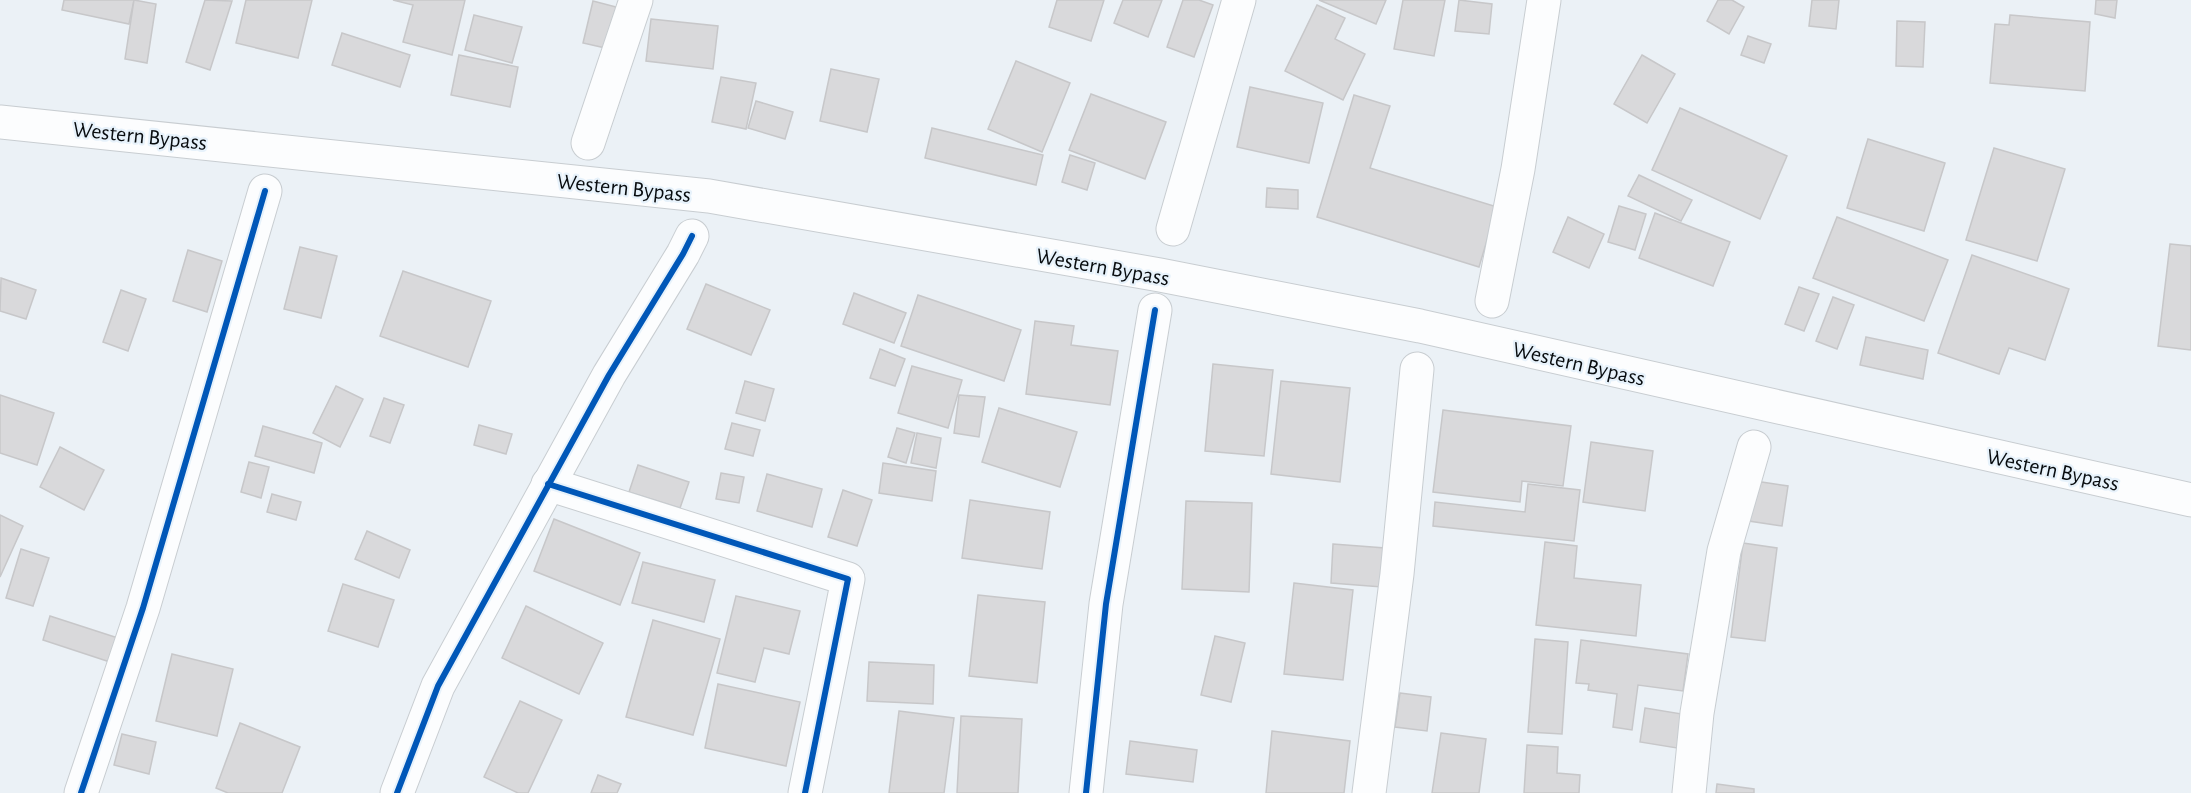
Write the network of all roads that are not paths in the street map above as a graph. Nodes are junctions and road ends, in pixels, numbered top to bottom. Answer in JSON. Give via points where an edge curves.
{"nodes":[{"id":1,"x":636,"y":0,"type":"edge"},
{"id":2,"x":1239,"y":0,"type":"edge"},
{"id":3,"x":1544,"y":0,"type":"edge"},
{"id":4,"x":0,"y":122,"type":"edge"},
{"id":5,"x":588,"y":143,"type":"dead end"},
{"id":6,"x":265,"y":191,"type":"dead end"},
{"id":7,"x":1173,"y":229,"type":"dead end"},
{"id":8,"x":692,"y":236,"type":"dead end"},
{"id":9,"x":1492,"y":301,"type":"dead end"},
{"id":10,"x":1155,"y":310,"type":"dead end"},
{"id":11,"x":1417,"y":369,"type":"dead end"},
{"id":12,"x":1754,"y":447,"type":"dead end"},
{"id":13,"x":548,"y":484,"type":"junction"},
{"id":14,"x":2191,"y":500,"type":"edge"},
{"id":15,"x":81,"y":793,"type":"edge"},
{"id":16,"x":397,"y":793,"type":"edge"},
{"id":17,"x":805,"y":793,"type":"edge"},
{"id":18,"x":1086,"y":793,"type":"edge"},
{"id":19,"x":1369,"y":793,"type":"edge"},
{"id":20,"x":1689,"y":793,"type":"edge"}],
"edges":[{"from":1,"to":5,"type":"street"},
{"from":2,"to":7,"type":"street"},
{"from":3,"to":9,"type":"street","via":[[1518,169]]},
{"from":4,"to":14,"type":"street","name":"Western Bypass","via":[[709,196],[1160,275],[1420,326]]},
{"from":6,"to":15,"type":"street","via":[[143,608]]},
{"from":8,"to":13,"type":"street"},
{"from":10,"to":18,"type":"street","via":[[1106,604]]},
{"from":11,"to":19,"type":"street","via":[[1397,574]]},
{"from":12,"to":20,"type":"street","via":[[1724,551],[1697,713]]},
{"from":13,"to":16,"type":"street","via":[[438,686]]},
{"from":13,"to":17,"type":"street","via":[[848,579]]}]}
